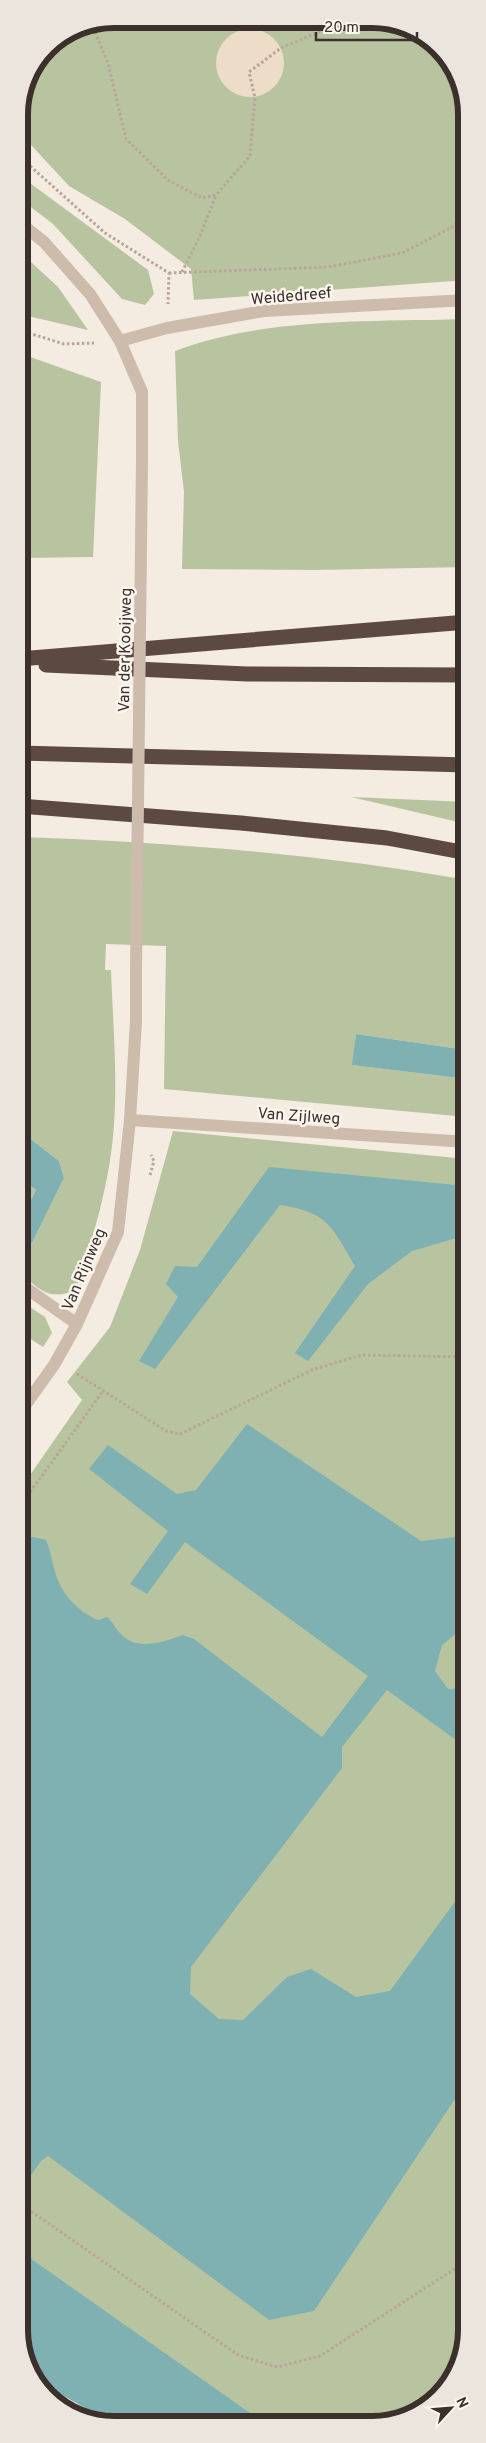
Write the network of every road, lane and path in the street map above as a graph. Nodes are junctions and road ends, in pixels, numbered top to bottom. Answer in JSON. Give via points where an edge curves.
{"nodes":[{"id":1,"x":329,"y":28,"type":"edge"},
{"id":2,"x":94,"y":30,"type":"edge"},
{"id":3,"x":28,"y":164,"type":"edge"},
{"id":4,"x":216,"y":195,"type":"junction"},
{"id":5,"x":459,"y":220,"type":"edge"},
{"id":6,"x":28,"y":229,"type":"edge"},
{"id":7,"x":182,"y":272,"type":"junction"},
{"id":8,"x":169,"y":273,"type":"junction"},
{"id":9,"x":459,"y":300,"type":"edge"},
{"id":10,"x":167,"y":328,"type":"junction"},
{"id":11,"x":28,"y":333,"type":"edge"},
{"id":12,"x":120,"y":341,"type":"junction"},
{"id":13,"x":459,"y":623,"type":"edge"},
{"id":14,"x":28,"y":658,"type":"edge"},
{"id":15,"x":28,"y":664,"type":"edge"},
{"id":16,"x":459,"y":676,"type":"edge"},
{"id":17,"x":28,"y":753,"type":"edge"},
{"id":18,"x":459,"y":765,"type":"edge"},
{"id":19,"x":28,"y":807,"type":"edge"},
{"id":20,"x":459,"y":852,"type":"edge"},
{"id":21,"x":130,"y":1120,"type":"junction"},
{"id":22,"x":459,"y":1141,"type":"edge"},
{"id":23,"x":28,"y":1289,"type":"edge"},
{"id":24,"x":77,"y":1324,"type":"junction"},
{"id":25,"x":459,"y":1357,"type":"edge"},
{"id":26,"x":72,"y":1371,"type":"dead end"},
{"id":27,"x":104,"y":1391,"type":"junction"},
{"id":28,"x":28,"y":1401,"type":"edge"},
{"id":29,"x":28,"y":1494,"type":"edge"},
{"id":30,"x":28,"y":2209,"type":"edge"},
{"id":31,"x":459,"y":2266,"type":"edge"}],
"edges":[{"from":1,"to":4,"type":"path","via":[[281,48],[249,72],[254,98],[250,156]]},
{"from":2,"to":4,"type":"path","via":[[108,63],[126,139],[168,180],[202,198]]},
{"from":3,"to":8,"type":"path","via":[[105,233]]},
{"from":4,"to":7,"type":"path"},
{"from":5,"to":7,"type":"path","via":[[454,226],[402,253],[328,267]]},
{"from":6,"to":12,"type":"street","name":"Van der Kooijweg","via":[[44,242],[90,294]]},
{"from":7,"to":8,"type":"path"},
{"from":8,"to":10,"type":"path"},
{"from":9,"to":10,"type":"street","name":"Weidedreef","via":[[264,312]]},
{"from":10,"to":12,"type":"street","name":"Weidedreef"},
{"from":11,"to":12,"type":"path","via":[[64,344]]},
{"from":12,"to":21,"type":"street","name":"Van der Kooijweg","bridge":true,"via":[[142,392],[136,1021]]},
{"from":13,"to":14,"type":"highway"},
{"from":15,"to":16,"type":"highway","via":[[247,674]]},
{"from":17,"to":18,"type":"highway"},
{"from":19,"to":20,"type":"highway","via":[[387,838]]},
{"from":21,"to":22,"type":"street","name":"Van Zijlweg"},
{"from":21,"to":24,"type":"street","name":"Van Rijnweg","via":[[118,1232]]},
{"from":23,"to":24,"type":"street"},
{"from":24,"to":28,"type":"street","name":"Van Rijnweg"},
{"from":25,"to":27,"type":"path","via":[[361,1354],[312,1370],[180,1434],[166,1431]]},
{"from":26,"to":27,"type":"path"},
{"from":27,"to":29,"type":"path"},
{"from":30,"to":31,"type":"path","via":[[238,2355],[278,2367],[320,2356]]}]}
